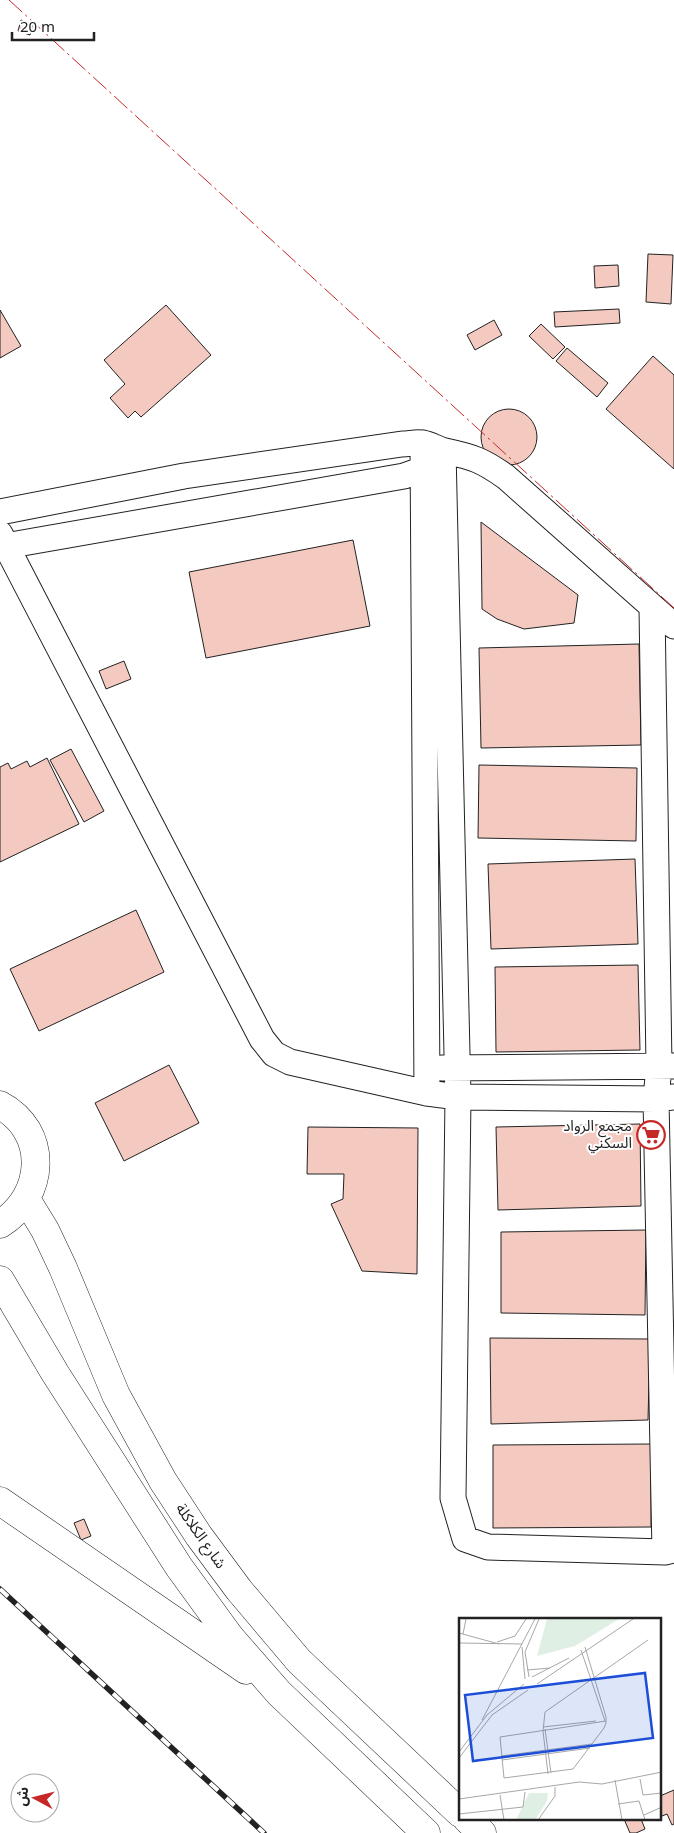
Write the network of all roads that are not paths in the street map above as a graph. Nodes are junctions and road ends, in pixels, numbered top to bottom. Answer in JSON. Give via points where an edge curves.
{"nodes":[{"id":1,"x":433,"y":447,"type":"junction"},
{"id":2,"x":423,"y":469,"type":"junction"},
{"id":3,"x":0,"y":512,"type":"edge"},
{"id":4,"x":2,"y":542,"type":"edge"},
{"id":5,"x":652,"y":608,"type":"junction"},
{"id":6,"x":674,"y":626,"type":"edge"},
{"id":7,"x":666,"y":1066,"type":"edge"},
{"id":8,"x":427,"y":1068,"type":"junction"},
{"id":9,"x":457,"y":1069,"type":"junction"},
{"id":10,"x":427,"y":1093,"type":"junction"},
{"id":11,"x":458,"y":1097,"type":"junction"},
{"id":12,"x":665,"y":1098,"type":"edge"},
{"id":13,"x":0,"y":1105,"type":"edge"},
{"id":14,"x":26,"y":1199,"type":"junction"},
{"id":15,"x":0,"y":1224,"type":"edge"},
{"id":16,"x":0,"y":1280,"type":"edge"},
{"id":17,"x":0,"y":1501,"type":"edge"},
{"id":18,"x":670,"y":1551,"type":"edge"},
{"id":19,"x":279,"y":1693,"type":"junction"},
{"id":20,"x":459,"y":1812,"type":"edge"},
{"id":21,"x":468,"y":1820,"type":"edge"},
{"id":22,"x":426,"y":1833,"type":"edge"},
{"id":23,"x":482,"y":1833,"type":"edge"}],
"edges":[{"from":1,"to":2,"type":"street"},
{"from":1,"to":3,"type":"street","via":[[402,444],[184,476]]},
{"from":1,"to":5,"type":"street","via":[[461,453],[491,466]]},
{"from":1,"to":9,"type":"street"},
{"from":2,"to":4,"type":"street","via":[[404,476]]},
{"from":2,"to":8,"type":"street"},
{"from":4,"to":10,"type":"street","via":[[267,1047],[290,1062]]},
{"from":5,"to":6,"type":"street"},
{"from":5,"to":7,"type":"street"},
{"from":7,"to":9,"type":"street"},
{"from":7,"to":12,"type":"street"},
{"from":8,"to":9,"type":"street"},
{"from":8,"to":10,"type":"street"},
{"from":9,"to":11,"type":"street"},
{"from":10,"to":11,"type":"street"},
{"from":11,"to":12,"type":"street"},
{"from":11,"to":18,"type":"street","via":[[453,1498],[465,1539],[488,1547]]},
{"from":12,"to":18,"type":"street"},
{"from":13,"to":14,"type":"main road","via":[[18,1118],[33,1143],[36,1172]]},
{"from":14,"to":15,"type":"main road"},
{"from":14,"to":20,"type":"main road","name":"شارع الكلاكلة","via":[[63,1268],[116,1395],[163,1481],[198,1536],[299,1661]]},
{"from":16,"to":19,"type":"main road","via":[[55,1373],[179,1567],[230,1637]]},
{"from":17,"to":19,"type":"main road"},
{"from":19,"to":22,"type":"main road"},
{"from":21,"to":23,"type":"main road"}]}
